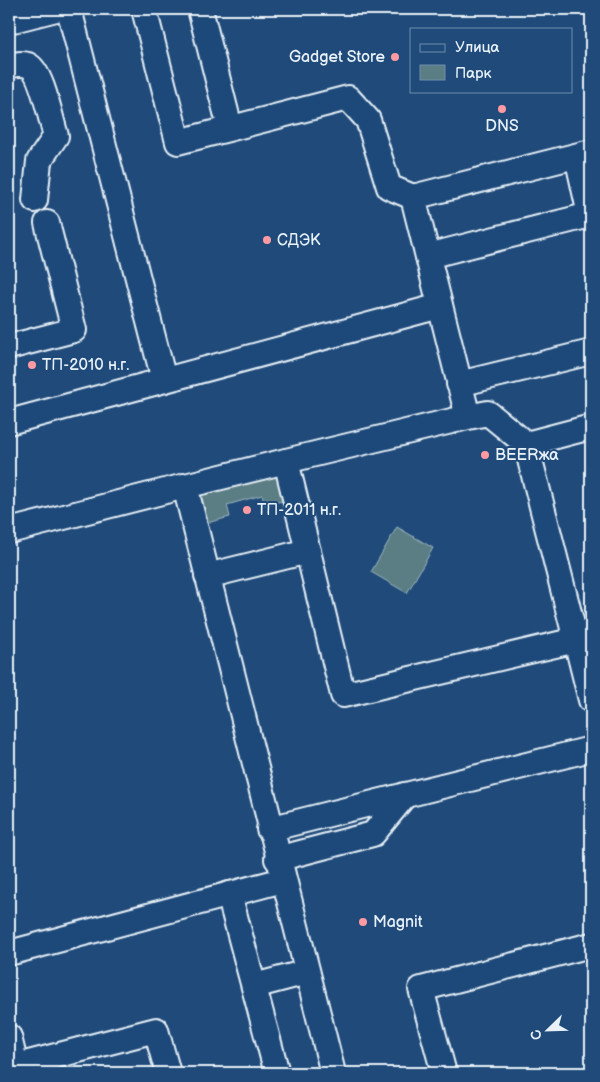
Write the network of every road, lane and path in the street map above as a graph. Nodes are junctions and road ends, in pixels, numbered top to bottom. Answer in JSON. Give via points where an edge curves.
{"nodes":[{"id":1,"x":56,"y":9,"type":"edge"},
{"id":2,"x":69,"y":9,"type":"edge"},
{"id":3,"x":144,"y":9,"type":"edge"},
{"id":4,"x":200,"y":9,"type":"edge"},
{"id":5,"x":9,"y":21,"type":"edge"},
{"id":6,"x":9,"y":66,"type":"edge"},
{"id":7,"x":230,"y":128,"type":"junction"},
{"id":8,"x":584,"y":154,"type":"edge"},
{"id":9,"x":413,"y":197,"type":"junction"},
{"id":10,"x":35,"y":200,"type":"dead end"},
{"id":11,"x":591,"y":217,"type":"edge"},
{"id":12,"x":47,"y":223,"type":"dead end"},
{"id":13,"x":428,"y":256,"type":"junction"},
{"id":14,"x":440,"y":306,"type":"junction"},
{"id":15,"x":9,"y":347,"type":"edge"},
{"id":16,"x":591,"y":352,"type":"edge"},
{"id":17,"x":164,"y":380,"type":"junction"},
{"id":18,"x":459,"y":384,"type":"junction"},
{"id":19,"x":468,"y":417,"type":"junction"},
{"id":20,"x":9,"y":422,"type":"edge"},
{"id":21,"x":591,"y":427,"type":"edge"},
{"id":22,"x":526,"y":444,"type":"junction"},
{"id":23,"x":286,"y":461,"type":"junction"},
{"id":24,"x":185,"y":486,"type":"junction"},
{"id":25,"x":9,"y":531,"type":"edge"},
{"id":26,"x":308,"y":551,"type":"junction"},
{"id":27,"x":207,"y":576,"type":"junction"},
{"id":28,"x":576,"y":640,"type":"junction"},
{"id":29,"x":591,"y":700,"type":"edge"},
{"id":30,"x":591,"y":749,"type":"edge"},
{"id":31,"x":405,"y":795,"type":"junction"},
{"id":32,"x":269,"y":829,"type":"junction"},
{"id":33,"x":280,"y":869,"type":"junction"},
{"id":34,"x":229,"y":894,"type":"junction"},
{"id":35,"x":591,"y":944,"type":"edge"},
{"id":36,"x":9,"y":953,"type":"edge"},
{"id":37,"x":307,"y":972,"type":"junction"},
{"id":38,"x":254,"y":986,"type":"junction"},
{"id":39,"x":9,"y":1037,"type":"edge"},
{"id":40,"x":12,"y":1067,"type":"edge"},
{"id":41,"x":168,"y":1073,"type":"edge"},
{"id":42,"x":277,"y":1073,"type":"edge"},
{"id":43,"x":333,"y":1073,"type":"edge"},
{"id":44,"x":444,"y":1073,"type":"edge"}],
"edges":[{"from":1,"to":5,"type":"street"},
{"from":2,"to":17,"type":"street"},
{"from":3,"to":7,"type":"street","via":[[178,142]]},
{"from":4,"to":7,"type":"street"},
{"from":6,"to":10,"type":"street","via":[[17,63],[29,66],[38,74],[56,136],[39,162]]},
{"from":7,"to":9,"type":"street","via":[[348,98],[368,120],[389,187]]},
{"from":8,"to":9,"type":"street"},
{"from":8,"to":11,"type":"street"},
{"from":9,"to":13,"type":"street"},
{"from":11,"to":13,"type":"street"},
{"from":12,"to":15,"type":"street","via":[[74,330]]},
{"from":13,"to":14,"type":"street"},
{"from":14,"to":17,"type":"street"},
{"from":14,"to":18,"type":"street"},
{"from":16,"to":18,"type":"street"},
{"from":17,"to":20,"type":"street"},
{"from":18,"to":19,"type":"street"},
{"from":19,"to":22,"type":"street","via":[[488,413]]},
{"from":19,"to":23,"type":"street"},
{"from":21,"to":22,"type":"street"},
{"from":22,"to":28,"type":"street"},
{"from":23,"to":24,"type":"street"},
{"from":23,"to":26,"type":"street"},
{"from":24,"to":25,"type":"street"},
{"from":24,"to":27,"type":"street"},
{"from":26,"to":27,"type":"street"},
{"from":26,"to":28,"type":"street","via":[[343,695]]},
{"from":27,"to":32,"type":"street"},
{"from":28,"to":29,"type":"street"},
{"from":30,"to":31,"type":"street"},
{"from":31,"to":32,"type":"street"},
{"from":31,"to":33,"type":"street","via":[[373,834]]},
{"from":32,"to":33,"type":"street"},
{"from":33,"to":34,"type":"street"},
{"from":33,"to":37,"type":"street"},
{"from":34,"to":36,"type":"street"},
{"from":34,"to":38,"type":"street"},
{"from":35,"to":44,"type":"street","via":[[421,989]]},
{"from":37,"to":38,"type":"street"},
{"from":37,"to":43,"type":"street"},
{"from":38,"to":42,"type":"street"},
{"from":39,"to":40,"type":"street"},
{"from":40,"to":41,"type":"street","via":[[156,1030]]}]}
